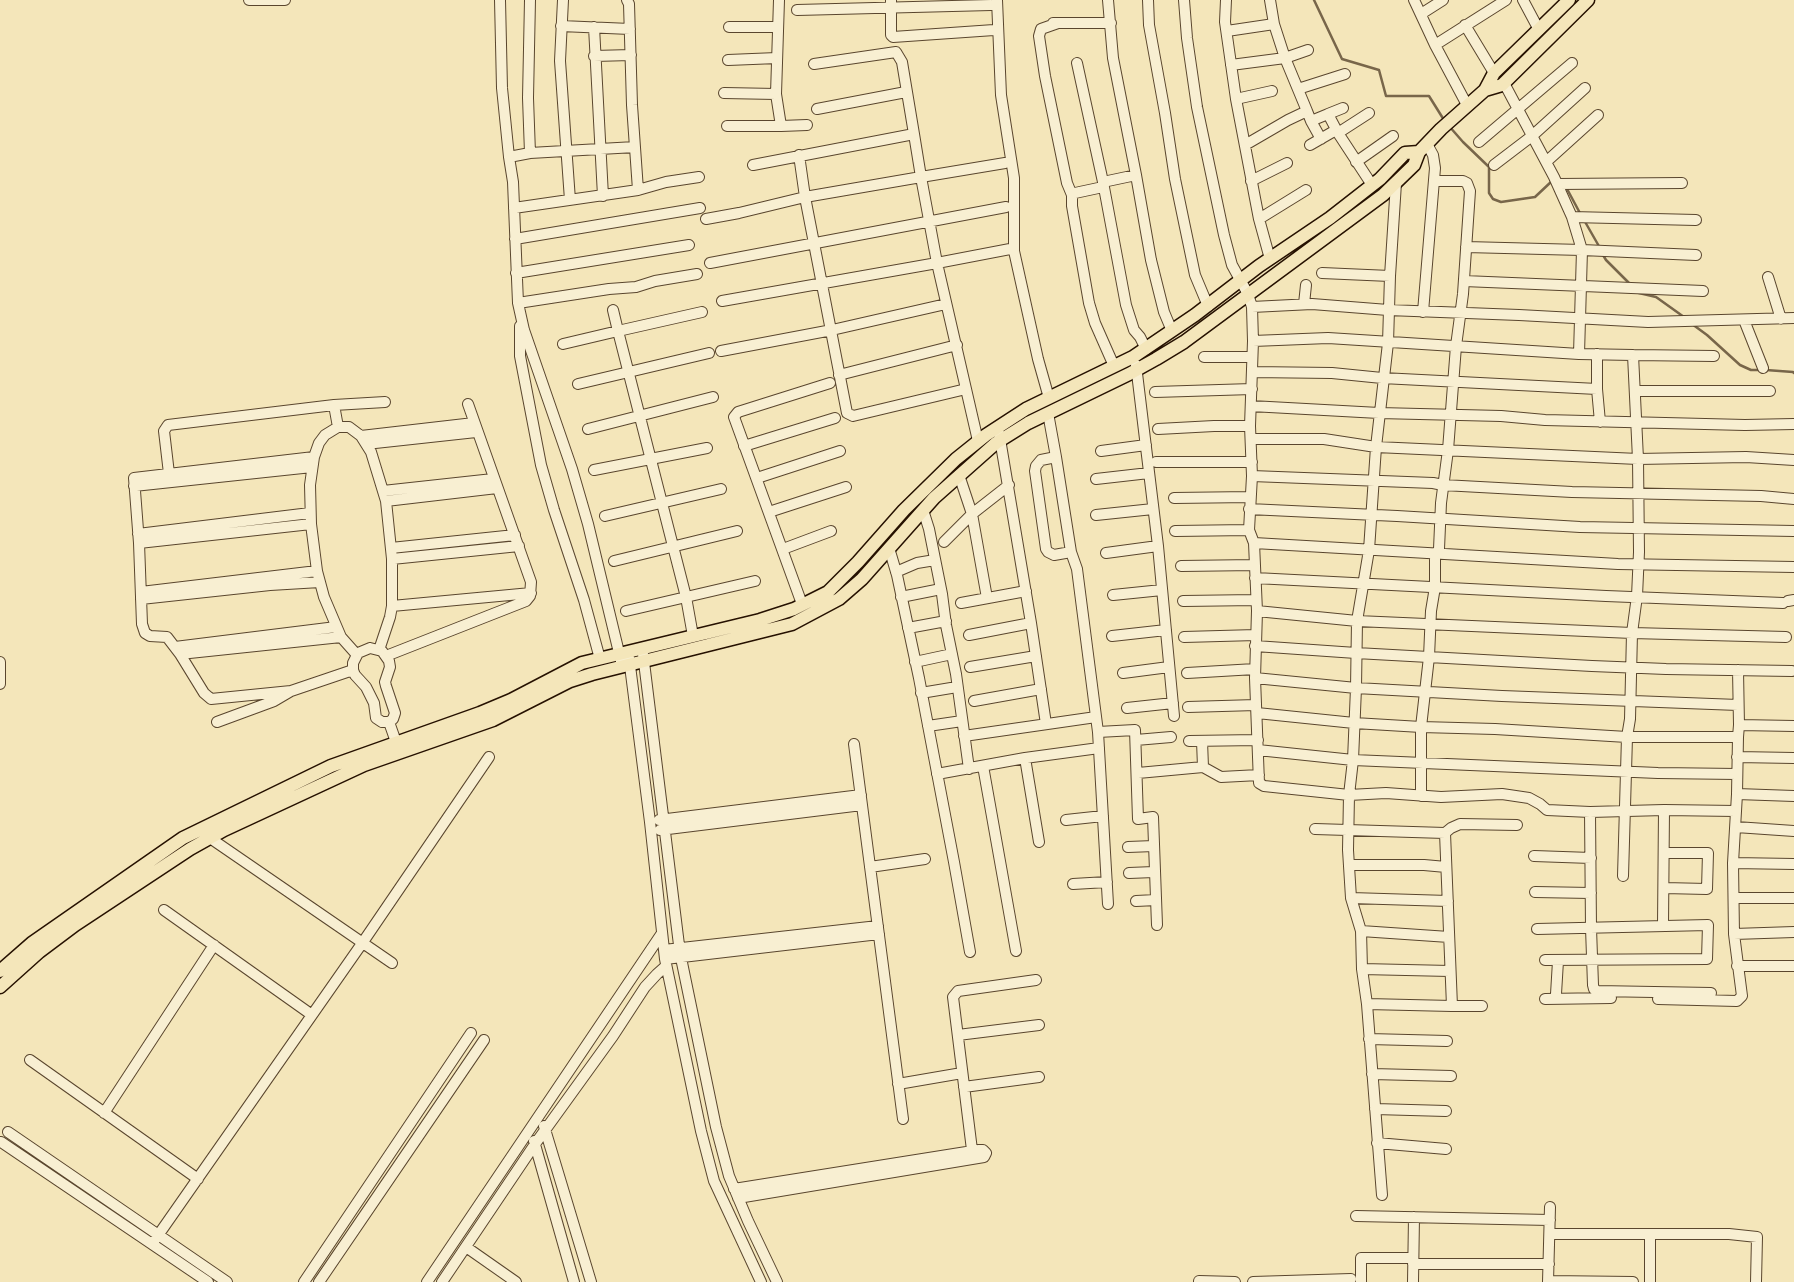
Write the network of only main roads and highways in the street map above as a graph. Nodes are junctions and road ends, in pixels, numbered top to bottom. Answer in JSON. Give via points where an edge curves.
{"nodes":[{"id":1,"x":1588,"y":0,"type":"edge"},
{"id":2,"x":1566,"y":1,"type":"edge"},
{"id":3,"x":1485,"y":90,"type":"junction"},
{"id":4,"x":1423,"y":148,"type":"junction"},
{"id":5,"x":999,"y":434,"type":"junction"},
{"id":6,"x":643,"y":655,"type":"junction"},
{"id":7,"x":625,"y":659,"type":"junction"},
{"id":8,"x":0,"y":971,"type":"edge"},
{"id":9,"x":0,"y":987,"type":"edge"}],
"edges":[{"from":1,"to":3,"type":"main road","via":[[1502,85]]},
{"from":2,"to":3,"type":"main road","via":[[1494,73]]},
{"from":3,"to":4,"type":"main road"},
{"from":4,"to":5,"type":"main road","via":[[1405,154],[1330,218],[1134,357],[1026,409]]},
{"from":4,"to":5,"type":"main road","via":[[1414,165],[1396,183],[1184,342],[1137,370]]},
{"from":5,"to":6,"type":"main road","via":[[978,441],[956,459],[828,592],[760,620],[693,636]]},
{"from":5,"to":6,"type":"main road","via":[[839,600],[792,624]]},
{"from":6,"to":7,"type":"main road"},
{"from":7,"to":8,"type":"main road","via":[[582,663],[511,700],[331,766],[205,826],[85,906]]},
{"from":7,"to":9,"type":"main road","via":[[570,681],[493,720],[364,765],[210,838],[75,925]]}]}
